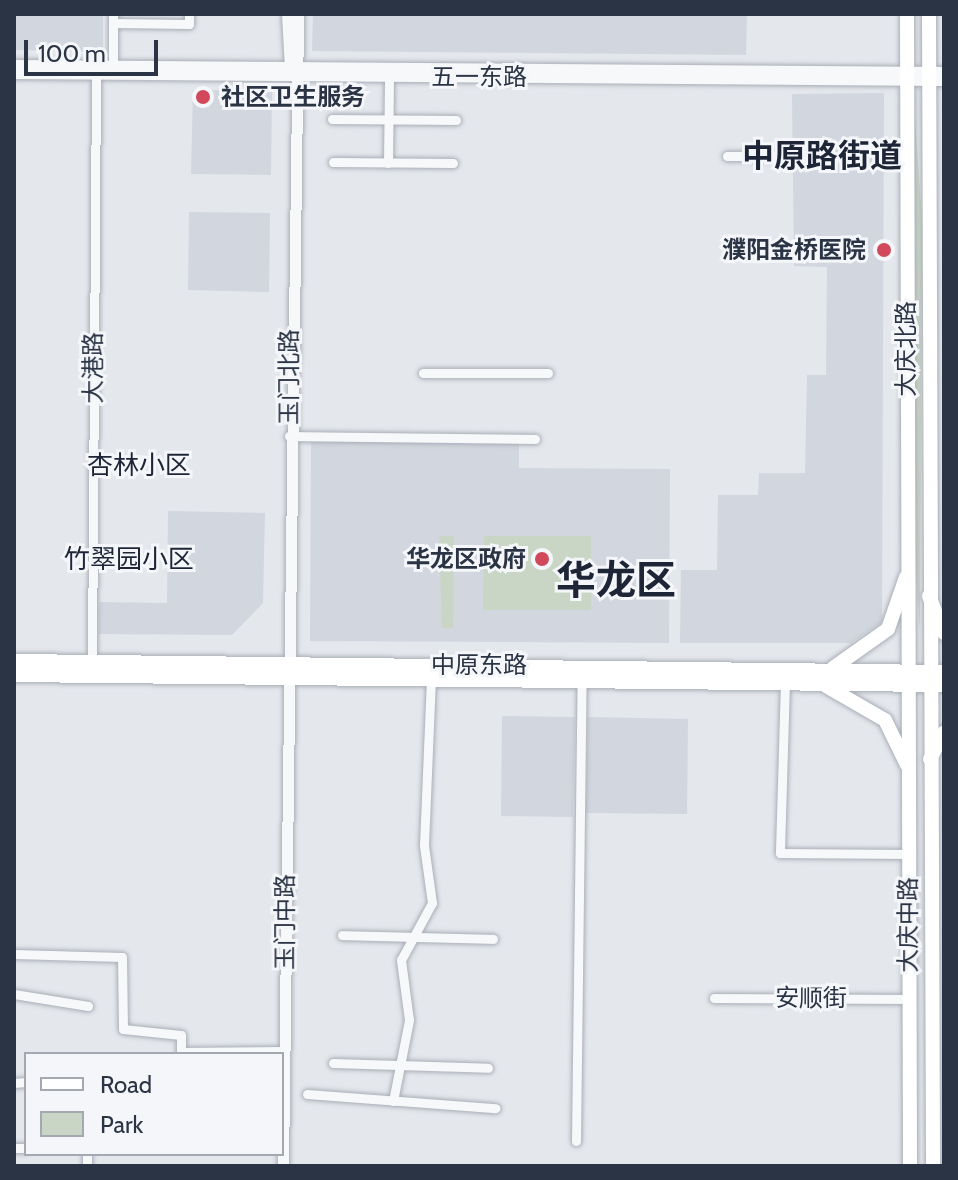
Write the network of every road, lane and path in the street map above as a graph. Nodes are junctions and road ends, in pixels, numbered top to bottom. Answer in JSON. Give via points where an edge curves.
{"nodes":[{"id":1,"x":189,"y":14,"type":"edge"},
{"id":2,"x":287,"y":14,"type":"edge"},
{"id":3,"x":298,"y":14,"type":"edge"},
{"id":4,"x":907,"y":14,"type":"edge"},
{"id":5,"x":929,"y":14,"type":"edge"},
{"id":6,"x":113,"y":19,"type":"edge"},
{"id":7,"x":14,"y":65,"type":"edge"},
{"id":8,"x":113,"y":70,"type":"junction"},
{"id":9,"x":292,"y":70,"type":"junction"},
{"id":10,"x":14,"y":73,"type":"edge"},
{"id":11,"x":96,"y":74,"type":"junction"},
{"id":12,"x":907,"y":76,"type":"junction"},
{"id":13,"x":937,"y":76,"type":"edge"},
{"id":14,"x":389,"y":77,"type":"junction"},
{"id":15,"x":332,"y":119,"type":"dead end"},
{"id":16,"x":389,"y":120,"type":"junction"},
{"id":17,"x":456,"y":120,"type":"dead end"},
{"id":18,"x":727,"y":156,"type":"dead end"},
{"id":19,"x":787,"y":156,"type":"dead end"},
{"id":20,"x":333,"y":162,"type":"dead end"},
{"id":21,"x":388,"y":163,"type":"junction"},
{"id":22,"x":453,"y":163,"type":"dead end"},
{"id":23,"x":423,"y":373,"type":"dead end"},
{"id":24,"x":548,"y":373,"type":"dead end"},
{"id":25,"x":289,"y":436,"type":"junction"},
{"id":26,"x":535,"y":439,"type":"dead end"},
{"id":27,"x":937,"y":440,"type":"edge"},
{"id":28,"x":906,"y":577,"type":"junction"},
{"id":29,"x":929,"y":596,"type":"junction"},
{"id":30,"x":944,"y":633,"type":"edge"},
{"id":31,"x":14,"y":661,"type":"edge"},
{"id":32,"x":92,"y":662,"type":"junction"},
{"id":33,"x":829,"y":669,"type":"junction"},
{"id":34,"x":287,"y":671,"type":"junction"},
{"id":35,"x":14,"y":675,"type":"edge"},
{"id":36,"x":431,"y":678,"type":"junction"},
{"id":37,"x":582,"y":678,"type":"junction"},
{"id":38,"x":907,"y":678,"type":"junction"},
{"id":39,"x":937,"y":678,"type":"edge"},
{"id":40,"x":785,"y":682,"type":"junction"},
{"id":41,"x":818,"y":682,"type":"junction"},
{"id":42,"x":944,"y":733,"type":"edge"},
{"id":43,"x":930,"y":759,"type":"junction"},
{"id":44,"x":907,"y":765,"type":"junction"},
{"id":45,"x":908,"y":854,"type":"junction"},
{"id":46,"x":342,"y":935,"type":"dead end"},
{"id":47,"x":412,"y":937,"type":"junction"},
{"id":48,"x":493,"y":939,"type":"dead end"},
{"id":49,"x":14,"y":954,"type":"edge"},
{"id":50,"x":14,"y":994,"type":"edge"},
{"id":51,"x":714,"y":998,"type":"dead end"},
{"id":52,"x":909,"y":999,"type":"junction"},
{"id":53,"x":88,"y":1006,"type":"dead end"},
{"id":54,"x":284,"y":1051,"type":"joint"},
{"id":55,"x":181,"y":1052,"type":"edge"},
{"id":56,"x":232,"y":1052,"type":"edge"},
{"id":57,"x":333,"y":1063,"type":"dead end"},
{"id":58,"x":397,"y":1065,"type":"junction"},
{"id":59,"x":488,"y":1068,"type":"dead end"},
{"id":60,"x":307,"y":1094,"type":"dead end"},
{"id":61,"x":393,"y":1101,"type":"junction"},
{"id":62,"x":495,"y":1108,"type":"dead end"},
{"id":63,"x":576,"y":1141,"type":"dead end"},
{"id":64,"x":910,"y":1166,"type":"edge"},
{"id":65,"x":933,"y":1166,"type":"edge"}],
"edges":[{"from":1,"to":6,"type":"street","via":[[189,24]]},
{"from":2,"to":9,"type":"street","name":"玉门北路"},
{"from":3,"to":9,"type":"street","name":"玉门北路"},
{"from":4,"to":12,"type":"main road","name":"大庆北路"},
{"from":5,"to":13,"type":"main road","name":"大庆北路"},
{"from":6,"to":8,"type":"street"},
{"from":7,"to":8,"type":"street","name":"五一东路"},
{"from":8,"to":9,"type":"street","name":"五一东路"},
{"from":8,"to":11,"type":"street","name":"五一东路"},
{"from":9,"to":12,"type":"street","name":"五一东路"},
{"from":9,"to":14,"type":"street","name":"五一东路"},
{"from":9,"to":25,"type":"street","name":"玉门北路"},
{"from":10,"to":11,"type":"street","name":"五一东路"},
{"from":11,"to":32,"type":"street","name":"大港路"},
{"from":12,"to":13,"type":"street","name":"五一东路"},
{"from":12,"to":14,"type":"street","name":"五一东路"},
{"from":12,"to":28,"type":"main road","name":"大庆北路"},
{"from":13,"to":27,"type":"main road","name":"大庆北路"},
{"from":14,"to":16,"type":"street"},
{"from":15,"to":16,"type":"street"},
{"from":16,"to":17,"type":"street"},
{"from":16,"to":21,"type":"street"},
{"from":18,"to":19,"type":"street"},
{"from":20,"to":21,"type":"street"},
{"from":21,"to":22,"type":"street"},
{"from":23,"to":24,"type":"street"},
{"from":25,"to":26,"type":"street"},
{"from":25,"to":34,"type":"street","name":"玉门北路"},
{"from":27,"to":29,"type":"main road","name":"大庆北路"},
{"from":28,"to":33,"type":"main road","via":[[888,629],[870,649]]},
{"from":28,"to":38,"type":"main road","name":"大庆北路"},
{"from":29,"to":30,"type":"main road"},
{"from":29,"to":39,"type":"main road","name":"大庆北路"},
{"from":31,"to":32,"type":"main road","name":"中原东路"},
{"from":32,"to":34,"type":"main road","name":"中原东路"},
{"from":33,"to":34,"type":"main road","name":"中原东路"},
{"from":33,"to":38,"type":"main road","name":"中原东路"},
{"from":34,"to":35,"type":"main road","name":"中原东路"},
{"from":34,"to":36,"type":"main road","name":"中原东路"},
{"from":34,"to":54,"type":"street","name":"玉门中路"},
{"from":36,"to":37,"type":"main road","name":"中原东路"},
{"from":36,"to":47,"type":"street","via":[[424,845],[432,903]]},
{"from":37,"to":40,"type":"main road","name":"中原东路"},
{"from":37,"to":63,"type":"street"},
{"from":38,"to":39,"type":"main road","name":"中原东路"},
{"from":38,"to":41,"type":"main road","name":"中原东路"},
{"from":38,"to":44,"type":"main road","name":"大庆中路"},
{"from":39,"to":43,"type":"main road","name":"大庆中路"},
{"from":40,"to":41,"type":"main road","name":"中原东路"},
{"from":40,"to":45,"type":"street","via":[[780,853]]},
{"from":41,"to":44,"type":"main road","via":[[885,720]]},
{"from":42,"to":43,"type":"main road"},
{"from":43,"to":65,"type":"main road","name":"大庆中路"},
{"from":44,"to":45,"type":"main road","name":"大庆中路"},
{"from":45,"to":52,"type":"main road","name":"大庆中路"},
{"from":46,"to":47,"type":"street"},
{"from":47,"to":48,"type":"street"},
{"from":47,"to":58,"type":"street","via":[[401,960],[409,1020]]},
{"from":49,"to":55,"type":"street","via":[[122,957],[123,1029],[181,1035]]},
{"from":50,"to":53,"type":"street"},
{"from":51,"to":52,"type":"street","name":"安顺街"},
{"from":52,"to":64,"type":"main road","name":"大庆中路"},
{"from":54,"to":56,"type":"street"},
{"from":57,"to":58,"type":"street"},
{"from":58,"to":59,"type":"street"},
{"from":58,"to":61,"type":"street"},
{"from":60,"to":61,"type":"street"},
{"from":61,"to":62,"type":"street"}]}
